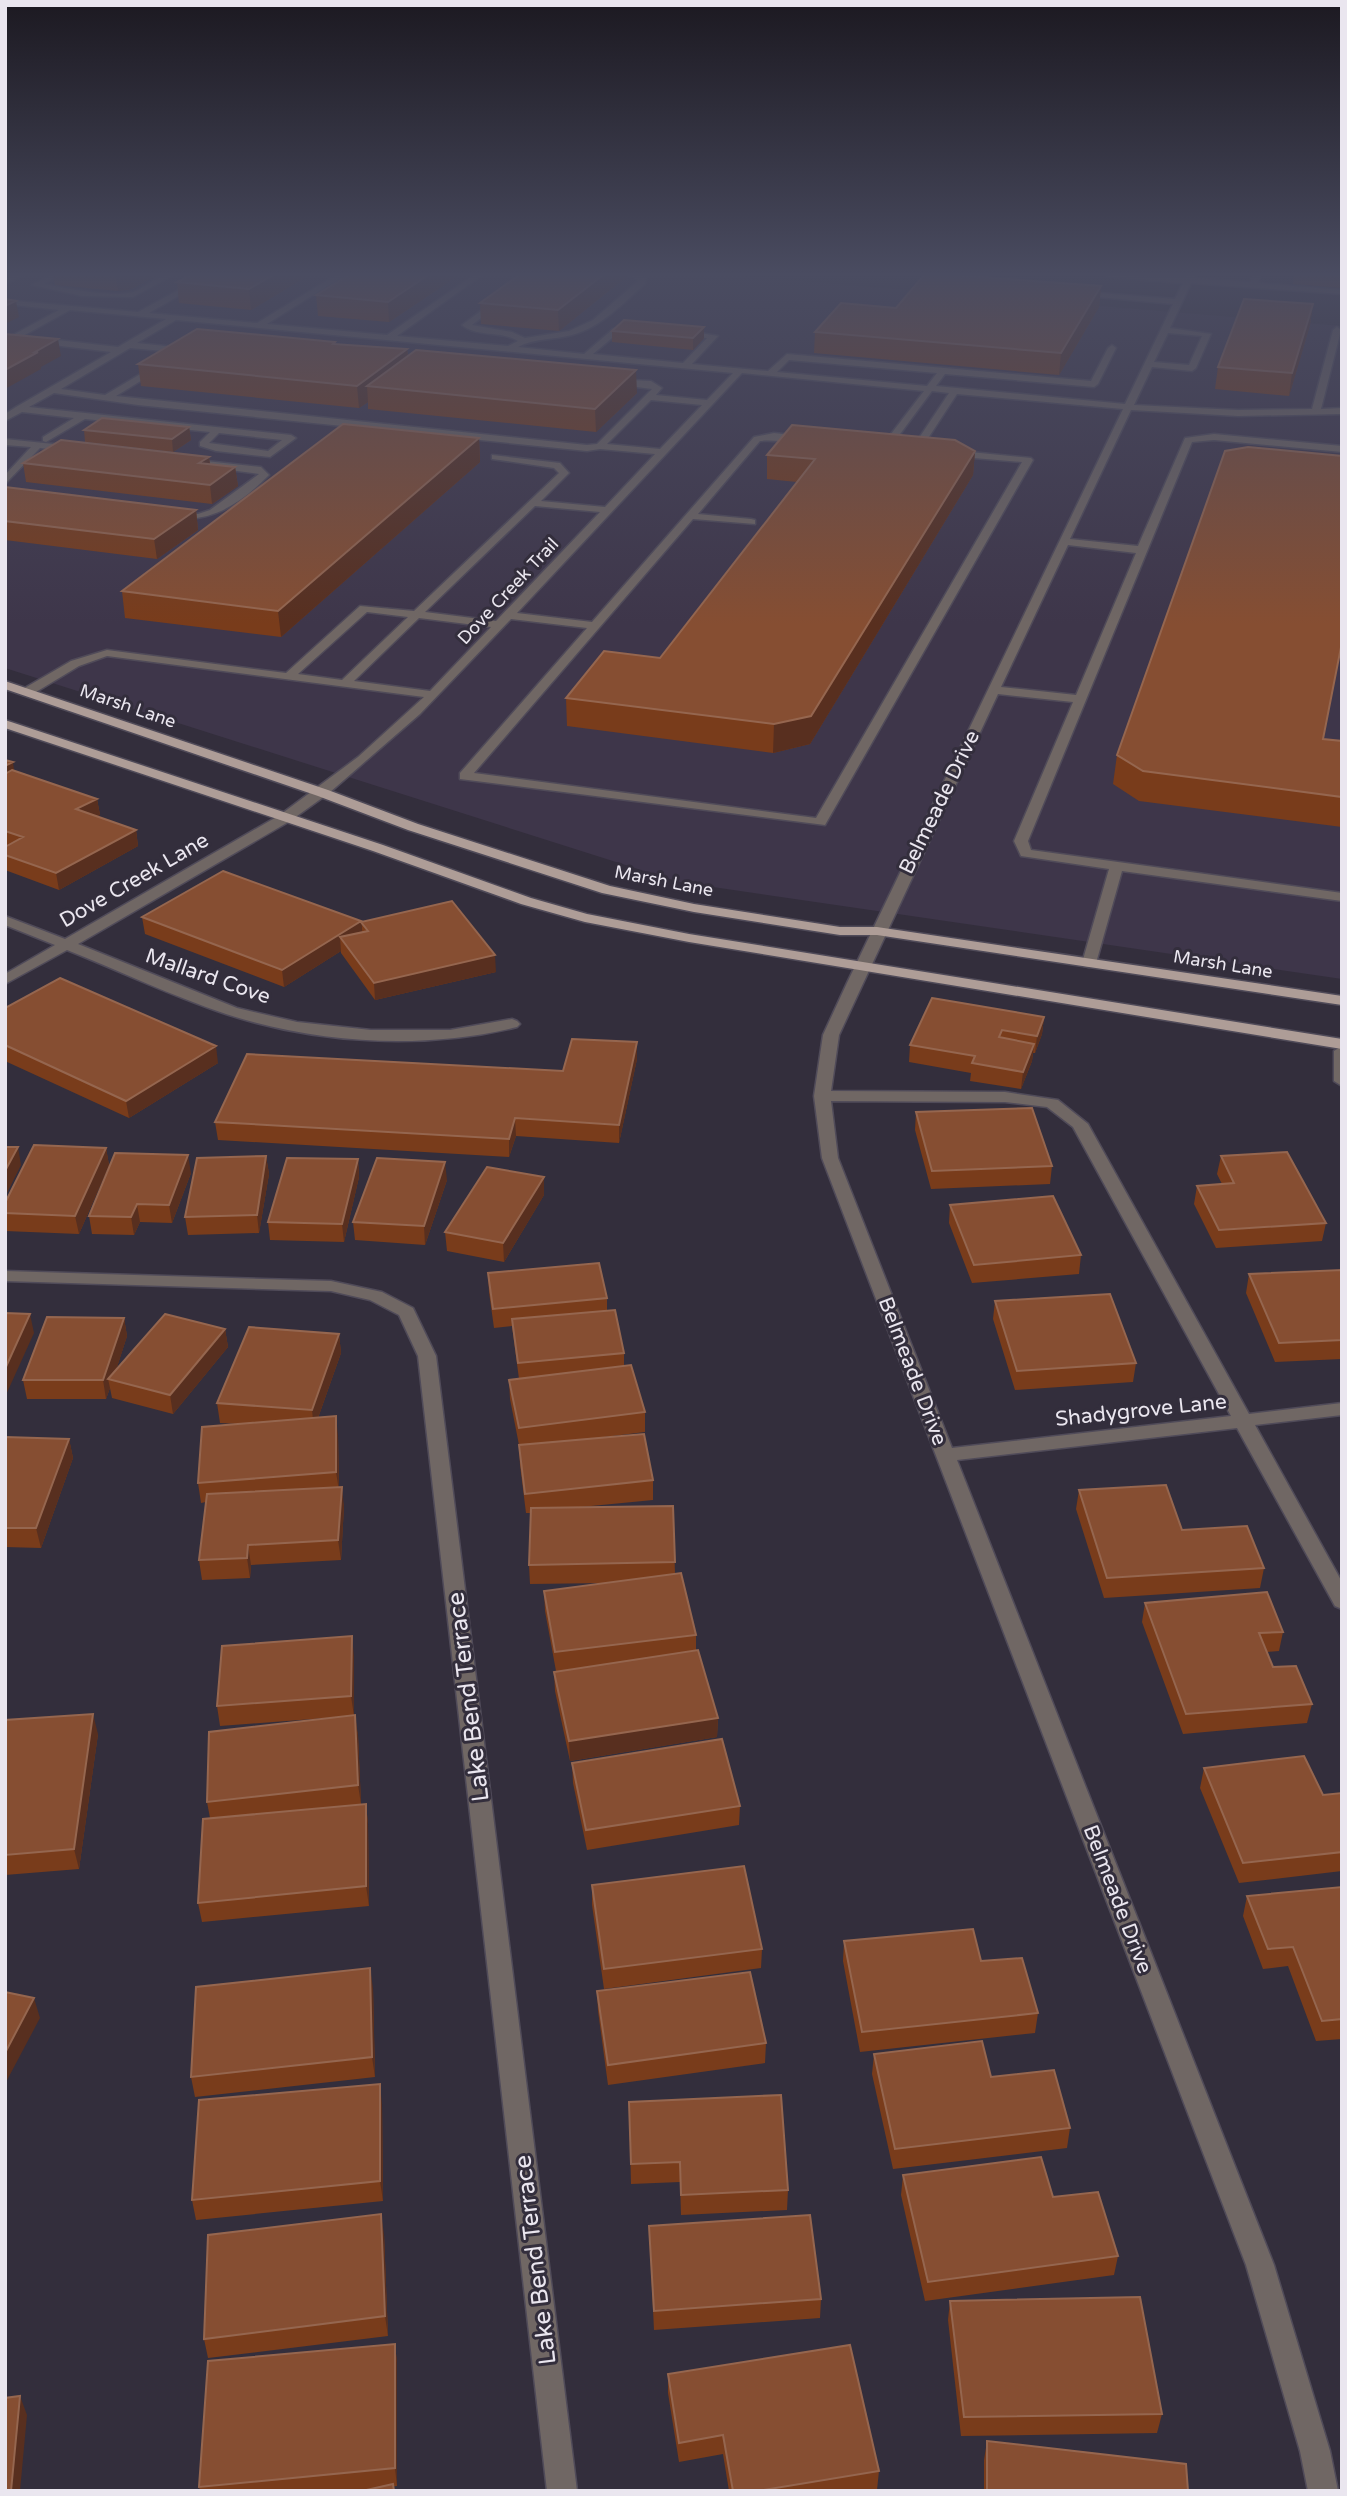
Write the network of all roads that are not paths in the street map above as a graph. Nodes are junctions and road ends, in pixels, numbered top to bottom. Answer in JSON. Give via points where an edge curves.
{"nodes":[{"id":1,"x":50,"y":391,"type":"edge"},
{"id":2,"x":64,"y":391,"type":"edge"},
{"id":3,"x":117,"y":391,"type":"edge"},
{"id":4,"x":655,"y":391,"type":"edge"},
{"id":5,"x":720,"y":391,"type":"edge"},
{"id":6,"x":926,"y":391,"type":"edge"},
{"id":7,"x":954,"y":391,"type":"edge"},
{"id":8,"x":970,"y":391,"type":"edge"},
{"id":9,"x":1136,"y":391,"type":"edge"},
{"id":10,"x":1321,"y":391,"type":"edge"},
{"id":11,"x":108,"y":397,"type":"junction"},
{"id":12,"x":649,"y":397,"type":"junction"},
{"id":13,"x":709,"y":404,"type":"junction"},
{"id":14,"x":5,"y":407,"type":"edge"},
{"id":15,"x":1128,"y":407,"type":"junction"},
{"id":16,"x":20,"y":409,"type":"junction"},
{"id":17,"x":1316,"y":412,"type":"junction"},
{"id":18,"x":1340,"y":412,"type":"edge"},
{"id":19,"x":83,"y":416,"type":"junction"},
{"id":20,"x":5,"y":418,"type":"edge"},
{"id":21,"x":217,"y":430,"type":"junction"},
{"id":22,"x":811,"y":439,"type":"edge"},
{"id":23,"x":5,"y":442,"type":"edge"},
{"id":24,"x":42,"y":442,"type":"junction"},
{"id":25,"x":600,"y":446,"type":"junction"},
{"id":26,"x":1342,"y":449,"type":"edge"},
{"id":27,"x":85,"y":450,"type":"edge"},
{"id":28,"x":916,"y":450,"type":"junction"},
{"id":29,"x":663,"y":453,"type":"junction"},
{"id":30,"x":495,"y":457,"type":"dead end"},
{"id":31,"x":177,"y":460,"type":"edge"},
{"id":32,"x":5,"y":481,"type":"edge"},
{"id":33,"x":533,"y":503,"type":"junction"},
{"id":34,"x":608,"y":510,"type":"junction"},
{"id":35,"x":166,"y":514,"type":"edge"},
{"id":36,"x":691,"y":516,"type":"junction"},
{"id":37,"x":751,"y":522,"type":"dead end"},
{"id":38,"x":1065,"y":542,"type":"junction"},
{"id":39,"x":1142,"y":550,"type":"junction"},
{"id":40,"x":416,"y":615,"type":"junction"},
{"id":41,"x":509,"y":615,"type":"junction"},
{"id":42,"x":499,"y":625,"type":"junction"},
{"id":43,"x":595,"y":626,"type":"junction"},
{"id":44,"x":289,"y":677,"type":"junction"},
{"id":45,"x":344,"y":684,"type":"junction"},
{"id":46,"x":5,"y":685,"type":"edge"},
{"id":47,"x":993,"y":690,"type":"junction"},
{"id":48,"x":27,"y":692,"type":"junction"},
{"id":49,"x":433,"y":695,"type":"junction"},
{"id":50,"x":1079,"y":699,"type":"junction"},
{"id":51,"x":5,"y":724,"type":"edge"},
{"id":52,"x":323,"y":793,"type":"junction"},
{"id":53,"x":285,"y":818,"type":"junction"},
{"id":54,"x":1117,"y":866,"type":"junction"},
{"id":55,"x":1342,"y":897,"type":"edge"},
{"id":56,"x":10,"y":927,"type":"edge"},
{"id":57,"x":877,"y":931,"type":"junction"},
{"id":58,"x":62,"y":945,"type":"junction"},
{"id":59,"x":1089,"y":963,"type":"junction"},
{"id":60,"x":862,"y":965,"type":"junction"},
{"id":61,"x":5,"y":980,"type":"edge"},
{"id":62,"x":1342,"y":1002,"type":"edge"},
{"id":63,"x":512,"y":1024,"type":"dead end"},
{"id":64,"x":1342,"y":1044,"type":"edge"},
{"id":65,"x":1342,"y":1051,"type":"edge"},
{"id":66,"x":1341,"y":1073,"type":"edge"},
{"id":67,"x":822,"y":1096,"type":"junction"},
{"id":68,"x":5,"y":1276,"type":"edge"},
{"id":69,"x":1342,"y":1409,"type":"edge"},
{"id":70,"x":1246,"y":1422,"type":"junction"},
{"id":71,"x":946,"y":1455,"type":"junction"},
{"id":72,"x":1342,"y":1601,"type":"edge"},
{"id":73,"x":562,"y":2491,"type":"edge"},
{"id":74,"x":1323,"y":2491,"type":"edge"}],
"edges":[{"from":1,"to":16,"type":"street"},
{"from":2,"to":11,"type":"street"},
{"from":3,"to":11,"type":"street"},
{"from":4,"to":12,"type":"street"},
{"from":5,"to":13,"type":"street","name":"Dove Creek Trail"},
{"from":6,"to":28,"type":"street","via":[[880,446]]},
{"from":7,"to":28,"type":"street"},
{"from":8,"to":15,"type":"street"},
{"from":9,"to":15,"type":"street","name":"Belmeade Drive"},
{"from":10,"to":17,"type":"street"},
{"from":11,"to":25,"type":"street"},
{"from":12,"to":13,"type":"street"},
{"from":12,"to":25,"type":"street"},
{"from":13,"to":29,"type":"street","name":"Dove Creek Trail"},
{"from":14,"to":16,"type":"street"},
{"from":15,"to":17,"type":"street"},
{"from":15,"to":38,"type":"street","name":"Belmeade Drive"},
{"from":16,"to":19,"type":"street"},
{"from":16,"to":20,"type":"street"},
{"from":17,"to":18,"type":"street"},
{"from":19,"to":21,"type":"street"},
{"from":19,"to":24,"type":"street"},
{"from":21,"to":21,"type":"street","via":[[267,435],[291,438],[271,454],[203,444]]},
{"from":22,"to":36,"type":"street","via":[[757,439]]},
{"from":23,"to":24,"type":"street"},
{"from":24,"to":27,"type":"street"},
{"from":24,"to":32,"type":"street"},
{"from":25,"to":29,"type":"street"},
{"from":26,"to":39,"type":"street","via":[[1214,437],[1188,440]]},
{"from":28,"to":43,"type":"street","via":[[1028,460],[820,822],[465,776]]},
{"from":29,"to":34,"type":"street","name":"Dove Creek Trail"},
{"from":30,"to":33,"type":"street","via":[[557,465],[564,473]]},
{"from":31,"to":35,"type":"street","via":[[264,475],[204,517]]},
{"from":33,"to":34,"type":"street"},
{"from":33,"to":40,"type":"street"},
{"from":34,"to":41,"type":"street","name":"Dove Creek Trail"},
{"from":36,"to":37,"type":"street"},
{"from":36,"to":43,"type":"street"},
{"from":38,"to":39,"type":"street"},
{"from":38,"to":47,"type":"street","name":"Belmeade Drive"},
{"from":39,"to":50,"type":"street"},
{"from":40,"to":42,"type":"street"},
{"from":40,"to":44,"type":"street","via":[[364,608]]},
{"from":40,"to":45,"type":"street"},
{"from":41,"to":42,"type":"street","name":"Dove Creek Trail"},
{"from":41,"to":43,"type":"street"},
{"from":42,"to":49,"type":"street","name":"Dove Creek Trail"},
{"from":44,"to":45,"type":"street"},
{"from":44,"to":48,"type":"street","via":[[107,653],[77,660]]},
{"from":45,"to":49,"type":"street"},
{"from":46,"to":48,"type":"main road","name":"Marsh Lane"},
{"from":47,"to":50,"type":"street"},
{"from":47,"to":57,"type":"street","name":"Belmeade Drive"},
{"from":48,"to":52,"type":"main road","name":"Marsh Lane"},
{"from":49,"to":52,"type":"street","name":"Dove Creek Trail"},
{"from":50,"to":54,"type":"street","via":[[1021,841],[1027,853]]},
{"from":51,"to":53,"type":"main road"},
{"from":52,"to":53,"type":"street","name":"Dove Creek Trail"},
{"from":52,"to":57,"type":"main road","name":"Marsh Lane","via":[[607,890],[840,931]]},
{"from":53,"to":58,"type":"street","name":"Dove Creek Lane"},
{"from":53,"to":60,"type":"main road","via":[[585,918]]},
{"from":54,"to":55,"type":"street"},
{"from":54,"to":59,"type":"street"},
{"from":56,"to":58,"type":"street","name":"Mallard Cove"},
{"from":57,"to":59,"type":"main road","name":"Marsh Lane"},
{"from":57,"to":60,"type":"street","name":"Belmeade Drive"},
{"from":58,"to":61,"type":"street","name":"Dove Creek Lane"},
{"from":58,"to":63,"type":"street","name":"Mallard Cove","via":[[232,1011],[297,1027],[371,1035],[450,1035]]},
{"from":59,"to":62,"type":"main road","name":"Marsh Lane"},
{"from":60,"to":64,"type":"main road"},
{"from":60,"to":67,"type":"street","name":"Belmeade Drive","via":[[831,1035]]},
{"from":65,"to":66,"type":"street"},
{"from":67,"to":70,"type":"street","via":[[1005,1097],[1052,1103],[1080,1124]]},
{"from":67,"to":71,"type":"street","name":"Belmeade Drive","via":[[830,1158]]},
{"from":68,"to":73,"type":"street","name":"Lake Bend Terrace","via":[[331,1286],[376,1296],[407,1312],[428,1356]]},
{"from":69,"to":70,"type":"street","name":"Shadygrove Lane"},
{"from":70,"to":71,"type":"street","name":"Shadygrove Lane"},
{"from":70,"to":72,"type":"street"},
{"from":71,"to":74,"type":"street","name":"Belmeade Drive","via":[[1260,2265]]}]}
